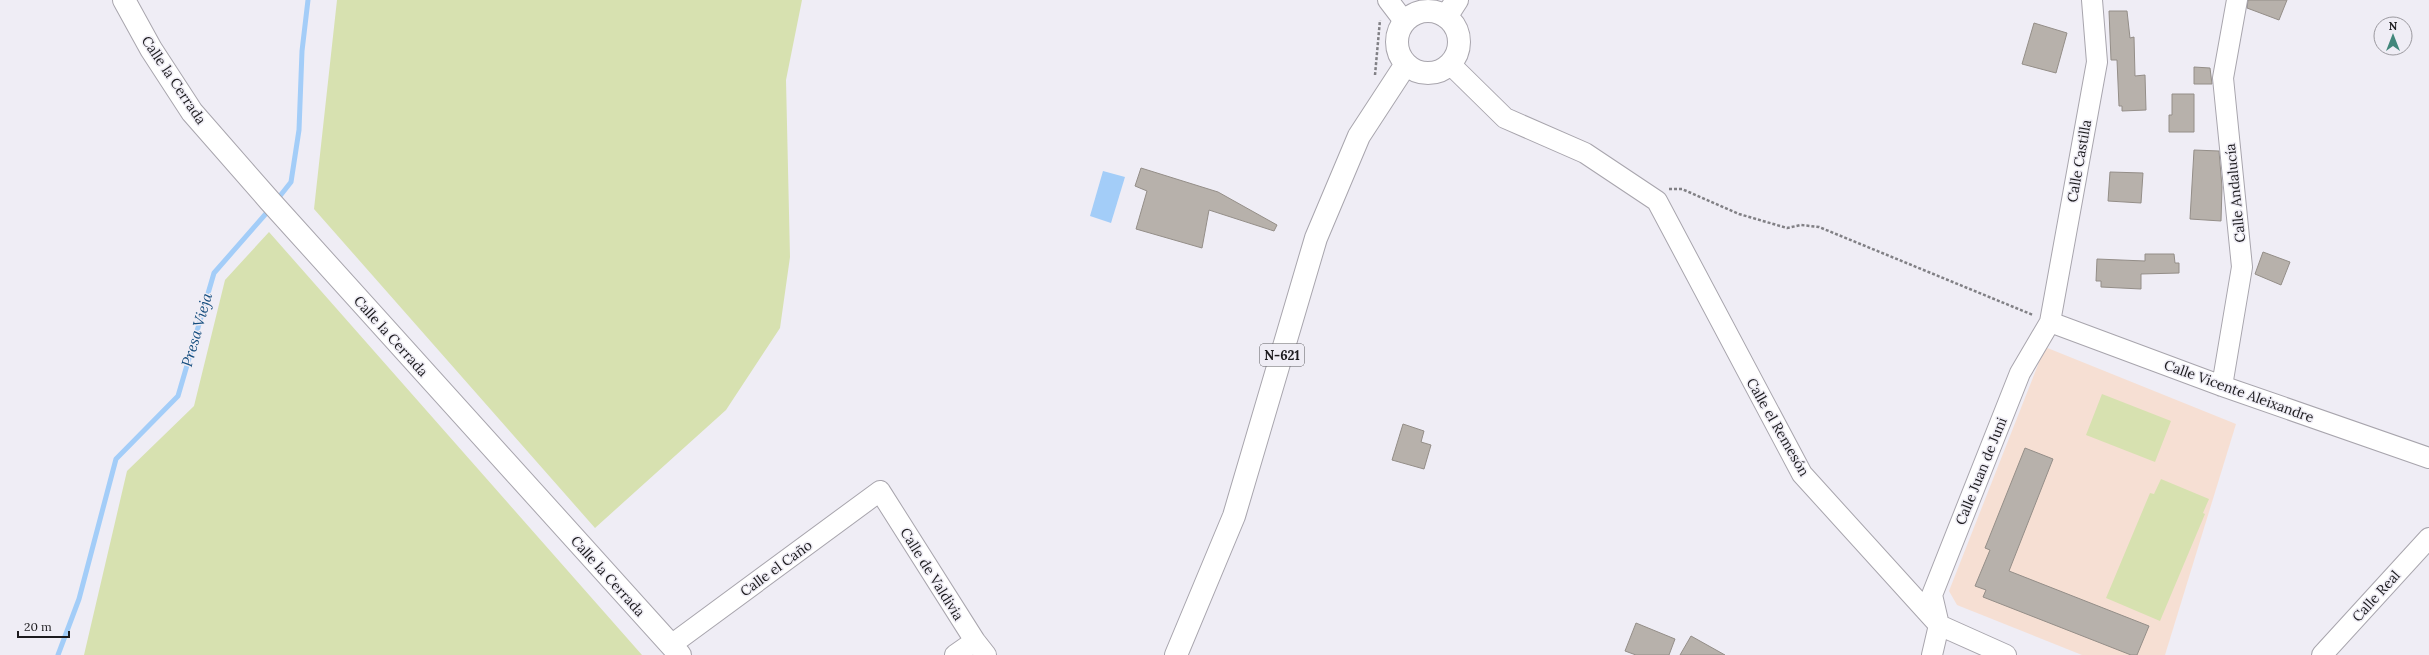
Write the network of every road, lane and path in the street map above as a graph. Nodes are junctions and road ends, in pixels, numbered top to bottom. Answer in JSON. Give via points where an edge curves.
{"nodes":[{"id":1,"x":124,"y":0,"type":"edge"},
{"id":2,"x":1388,"y":0,"type":"edge"},
{"id":3,"x":2092,"y":0,"type":"edge"},
{"id":4,"x":2237,"y":0,"type":"edge"},
{"id":5,"x":1452,"y":8,"type":"edge"},
{"id":6,"x":1404,"y":21,"type":"junction"},
{"id":7,"x":1406,"y":64,"type":"junction"},
{"id":8,"x":1450,"y":64,"type":"junction"},
{"id":9,"x":1657,"y":200,"type":"junction"},
{"id":10,"x":2050,"y":322,"type":"junction"},
{"id":11,"x":2222,"y":386,"type":"junction"},
{"id":12,"x":2429,"y":458,"type":"edge"},
{"id":13,"x":880,"y":491,"type":"joint"},
{"id":14,"x":2429,"y":538,"type":"edge"},
{"id":15,"x":1939,"y":625,"type":"junction"},
{"id":16,"x":981,"y":648,"type":"edge"},
{"id":17,"x":675,"y":650,"type":"edge"},
{"id":18,"x":955,"y":655,"type":"edge"},
{"id":19,"x":1176,"y":655,"type":"edge"},
{"id":20,"x":1932,"y":655,"type":"edge"},
{"id":21,"x":2006,"y":655,"type":"edge"},
{"id":22,"x":2322,"y":655,"type":"edge"}],
"edges":[{"from":1,"to":17,"type":"main road","name":"Calle la Cerrada","via":[[151,49],[192,112]]},
{"from":2,"to":6,"type":"street"},
{"from":3,"to":10,"type":"street","name":"Calle Castilla","via":[[2098,62]]},
{"from":4,"to":11,"type":"street","name":"Calle Andalucía","via":[[2223,78],[2242,267]]},
{"from":5,"to":6,"type":"main road","via":[[1438,12],[1422,11]]},
{"from":5,"to":8,"type":"main road","via":[[1459,38],[1455,57]]},
{"from":6,"to":7,"type":"main road","via":[[1398,31],[1396,42],[1398,53]]},
{"from":7,"to":8,"type":"main road","via":[[1416,71],[1425,73],[1437,72]]},
{"from":7,"to":19,"type":"main road","number":"N-621","via":[[1359,136],[1316,238],[1234,516]]},
{"from":8,"to":9,"type":"street","via":[[1505,118],[1585,154]]},
{"from":9,"to":10,"type":"path","via":[[1674,187],[1682,188],[1739,214],[1788,228],[1801,225],[1819,227]]},
{"from":9,"to":15,"type":"street","name":"Calle el Remesón","via":[[1802,474]]},
{"from":10,"to":11,"type":"street","name":"Calle Vicente Aleixandre"},
{"from":10,"to":15,"type":"street","name":"Calle Juan de Juni","via":[[2020,373],[1932,595]]},
{"from":11,"to":12,"type":"street","name":"Calle Vicente Aleixandre"},
{"from":13,"to":16,"type":"street","name":"Calle de Valdivia"},
{"from":13,"to":17,"type":"street","name":"Calle el Caño"},
{"from":14,"to":22,"type":"street","name":"Calle Real"},
{"from":15,"to":20,"type":"street"},
{"from":15,"to":21,"type":"street","name":"Calle el Remesón"},
{"from":16,"to":18,"type":"street"}]}
